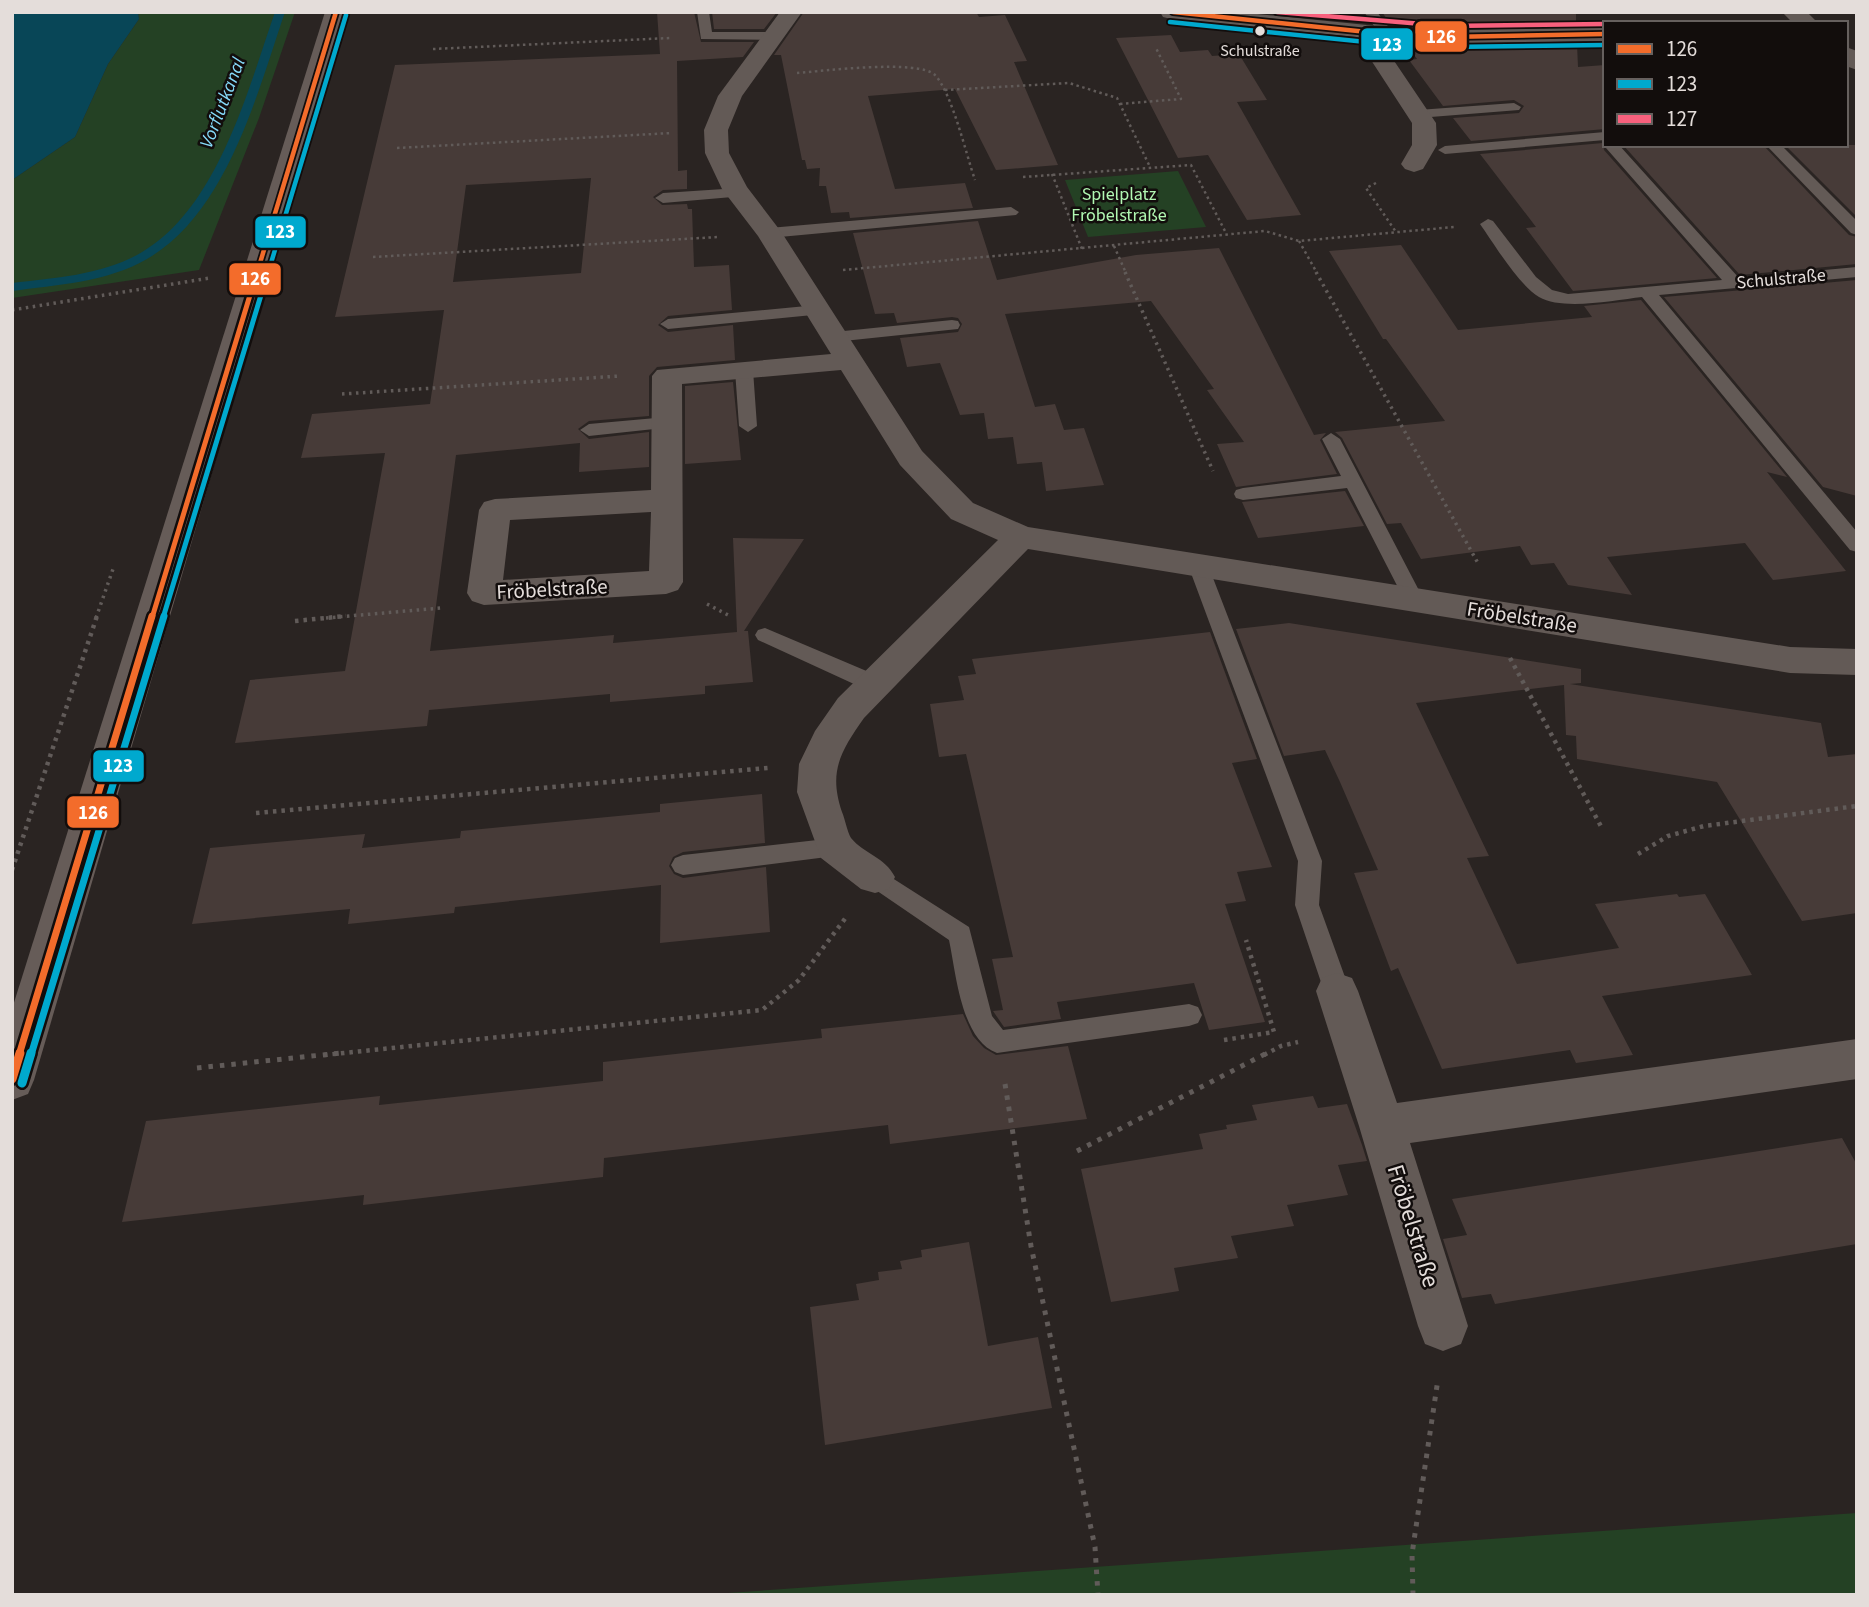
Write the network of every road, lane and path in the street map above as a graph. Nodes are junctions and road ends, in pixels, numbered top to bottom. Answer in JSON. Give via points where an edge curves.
{"nodes":[{"id":1,"x":336,"y":12,"type":"edge"},
{"id":2,"x":704,"y":12,"type":"edge"},
{"id":3,"x":792,"y":12,"type":"edge"},
{"id":4,"x":1171,"y":12,"type":"edge"},
{"id":5,"x":1373,"y":27,"type":"edge"},
{"id":6,"x":1603,"y":34,"type":"edge"},
{"id":7,"x":706,"y":36,"type":"junction"},
{"id":8,"x":774,"y":36,"type":"junction"},
{"id":9,"x":1154,"y":44,"type":"dead end"},
{"id":10,"x":433,"y":49,"type":"dead end"},
{"id":11,"x":751,"y":67,"type":"junction"},
{"id":12,"x":945,"y":90,"type":"junction"},
{"id":13,"x":1120,"y":104,"type":"junction"},
{"id":14,"x":1514,"y":107,"type":"dead end"},
{"id":15,"x":1418,"y":114,"type":"junction"},
{"id":16,"x":716,"y":130,"type":"junction"},
{"id":17,"x":1603,"y":139,"type":"edge"},
{"id":18,"x":1613,"y":147,"type":"edge"},
{"id":19,"x":1775,"y":147,"type":"edge"},
{"id":20,"x":397,"y":148,"type":"dead end"},
{"id":21,"x":1445,"y":150,"type":"dead end"},
{"id":22,"x":1414,"y":164,"type":"dead end"},
{"id":23,"x":1150,"y":167,"type":"junction"},
{"id":24,"x":1052,"y":174,"type":"junction"},
{"id":25,"x":1013,"y":177,"type":"dead end"},
{"id":26,"x":987,"y":179,"type":"dead end"},
{"id":27,"x":739,"y":193,"type":"junction"},
{"id":28,"x":663,"y":198,"type":"dead end"},
{"id":29,"x":1011,"y":212,"type":"dead end"},
{"id":30,"x":1488,"y":224,"type":"joint"},
{"id":31,"x":1857,"y":230,"type":"edge"},
{"id":32,"x":769,"y":233,"type":"junction"},
{"id":33,"x":1227,"y":235,"type":"junction"},
{"id":34,"x":1299,"y":241,"type":"junction"},
{"id":35,"x":1114,"y":246,"type":"junction"},
{"id":36,"x":1082,"y":249,"type":"junction"},
{"id":37,"x":373,"y":257,"type":"dead end"},
{"id":38,"x":1857,"y":272,"type":"edge"},
{"id":39,"x":794,"y":274,"type":"junction"},
{"id":40,"x":212,"y":277,"type":"dead end"},
{"id":41,"x":1734,"y":283,"type":"junction"},
{"id":42,"x":1647,"y":292,"type":"junction"},
{"id":43,"x":12,"y":310,"type":"edge"},
{"id":44,"x":668,"y":324,"type":"dead end"},
{"id":45,"x":952,"y":325,"type":"dead end"},
{"id":46,"x":833,"y":336,"type":"junction"},
{"id":47,"x":744,"y":370,"type":"junction"},
{"id":48,"x":667,"y":376,"type":"junction"},
{"id":49,"x":342,"y":394,"type":"dead end"},
{"id":50,"x":667,"y":423,"type":"junction"},
{"id":51,"x":748,"y":426,"type":"dead end"},
{"id":52,"x":589,"y":430,"type":"dead end"},
{"id":53,"x":1331,"y":439,"type":"dead end"},
{"id":54,"x":1352,"y":481,"type":"junction"},
{"id":55,"x":1218,"y":482,"type":"dead end"},
{"id":56,"x":1243,"y":494,"type":"dead end"},
{"id":57,"x":667,"y":500,"type":"junction"},
{"id":58,"x":1021,"y":537,"type":"junction"},
{"id":59,"x":1857,"y":545,"type":"edge"},
{"id":60,"x":1198,"y":565,"type":"junction"},
{"id":61,"x":666,"y":582,"type":"junction"},
{"id":62,"x":485,"y":593,"type":"junction"},
{"id":63,"x":1414,"y":600,"type":"junction"},
{"id":64,"x":1495,"y":613,"type":"junction"},
{"id":65,"x":295,"y":621,"type":"dead end"},
{"id":66,"x":765,"y":635,"type":"joint"},
{"id":67,"x":1854,"y":667,"type":"edge"},
{"id":68,"x":875,"y":684,"type":"junction"},
{"id":69,"x":818,"y":764,"type":"junction"},
{"id":70,"x":1857,"y":806,"type":"edge"},
{"id":71,"x":256,"y":813,"type":"dead end"},
{"id":72,"x":1603,"y":830,"type":"dead end"},
{"id":73,"x":835,"y":847,"type":"junction"},
{"id":74,"x":1638,"y":854,"type":"dead end"},
{"id":75,"x":683,"y":865,"type":"dead end"},
{"id":76,"x":875,"y":877,"type":"junction"},
{"id":77,"x":1246,"y":940,"type":"dead end"},
{"id":78,"x":1343,"y":1010,"type":"junction"},
{"id":79,"x":1189,"y":1015,"type":"joint"},
{"id":80,"x":997,"y":1042,"type":"junction"},
{"id":81,"x":1857,"y":1059,"type":"edge"},
{"id":82,"x":197,"y":1068,"type":"dead end"},
{"id":83,"x":12,"y":1080,"type":"edge"},
{"id":84,"x":1382,"y":1126,"type":"junction"},
{"id":85,"x":1077,"y":1152,"type":"dead end"},
{"id":86,"x":1443,"y":1326,"type":"joint"},
{"id":87,"x":1098,"y":1595,"type":"edge"},
{"id":88,"x":1413,"y":1595,"type":"edge"}],
"edges":[{"from":1,"to":83,"type":"street"},
{"from":2,"to":7,"type":"lane"},
{"from":3,"to":8,"type":"street"},
{"from":4,"to":5,"type":"street"},
{"from":5,"to":6,"type":"street","via":[[1447,37]]},
{"from":5,"to":15,"type":"street"},
{"from":7,"to":8,"type":"lane"},
{"from":7,"to":10,"type":"path"},
{"from":8,"to":11,"type":"street"},
{"from":9,"to":13,"type":"path","via":[[1181,99]]},
{"from":11,"to":12,"type":"path","via":[[802,74],[910,66],[933,73]]},
{"from":11,"to":16,"type":"street","via":[[730,96]]},
{"from":12,"to":13,"type":"path","via":[[1069,83],[1117,98]]},
{"from":12,"to":26,"type":"path","via":[[975,180]]},
{"from":13,"to":23,"type":"path"},
{"from":14,"to":15,"type":"lane"},
{"from":15,"to":22,"type":"street","via":[[1427,139]]},
{"from":16,"to":20,"type":"path"},
{"from":16,"to":27,"type":"street","name":"Fröbelstraße","via":[[717,153]]},
{"from":17,"to":21,"type":"lane"},
{"from":18,"to":41,"type":"lane"},
{"from":19,"to":31,"type":"lane"},
{"from":23,"to":24,"type":"path"},
{"from":23,"to":33,"type":"path","via":[[1191,165]]},
{"from":24,"to":25,"type":"path"},
{"from":24,"to":36,"type":"path"},
{"from":27,"to":28,"type":"lane"},
{"from":27,"to":32,"type":"street","name":"Fröbelstraße"},
{"from":29,"to":32,"type":"lane"},
{"from":30,"to":34,"type":"path"},
{"from":30,"to":42,"type":"lane","name":"Schulstraße","via":[[1546,294],[1568,299]]},
{"from":32,"to":37,"type":"path"},
{"from":32,"to":39,"type":"street","name":"Fröbelstraße"},
{"from":33,"to":34,"type":"path","via":[[1265,231]]},
{"from":33,"to":35,"type":"path"},
{"from":34,"to":64,"type":"path"},
{"from":35,"to":36,"type":"path"},
{"from":35,"to":55,"type":"path"},
{"from":36,"to":39,"type":"path"},
{"from":38,"to":41,"type":"lane","name":"Schulstraße"},
{"from":39,"to":46,"type":"street","name":"Fröbelstraße"},
{"from":40,"to":43,"type":"path"},
{"from":41,"to":42,"type":"lane","name":"Schulstraße"},
{"from":42,"to":59,"type":"lane"},
{"from":44,"to":46,"type":"lane"},
{"from":45,"to":46,"type":"lane"},
{"from":46,"to":47,"type":"street"},
{"from":46,"to":58,"type":"street","name":"Fröbelstraße","via":[[911,458],[962,511]]},
{"from":47,"to":48,"type":"street"},
{"from":47,"to":51,"type":"lane"},
{"from":48,"to":49,"type":"path","via":[[639,374]]},
{"from":48,"to":50,"type":"street"},
{"from":50,"to":52,"type":"lane"},
{"from":50,"to":57,"type":"street"},
{"from":53,"to":54,"type":"lane"},
{"from":54,"to":56,"type":"lane"},
{"from":54,"to":63,"type":"lane"},
{"from":57,"to":61,"type":"street"},
{"from":57,"to":62,"type":"street","name":"Fröbelstraße","via":[[495,510]]},
{"from":58,"to":60,"type":"street","name":"Fröbelstraße"},
{"from":58,"to":68,"type":"street"},
{"from":60,"to":63,"type":"street","name":"Fröbelstraße"},
{"from":60,"to":78,"type":"lane","name":"Fröbelstraße","via":[[1310,861],[1307,905]]},
{"from":61,"to":62,"type":"street","name":"Fröbelstraße"},
{"from":61,"to":66,"type":"path"},
{"from":62,"to":65,"type":"path","via":[[460,607]]},
{"from":63,"to":64,"type":"street","name":"Fröbelstraße"},
{"from":64,"to":67,"type":"street","name":"Fröbelstraße"},
{"from":64,"to":72,"type":"path"},
{"from":66,"to":68,"type":"lane"},
{"from":68,"to":69,"type":"street","via":[[851,708]]},
{"from":69,"to":71,"type":"path"},
{"from":69,"to":73,"type":"street","via":[[816,792]]},
{"from":70,"to":74,"type":"path","via":[[1704,826],[1668,836]]},
{"from":73,"to":75,"type":"lane"},
{"from":73,"to":76,"type":"street"},
{"from":76,"to":80,"type":"lane","via":[[960,934],[980,1021]]},
{"from":76,"to":82,"type":"path","via":[[799,981],[762,1010]]},
{"from":77,"to":79,"type":"path","via":[[1274,1032],[1205,1043]]},
{"from":78,"to":84,"type":"street","name":"Fröbelstraße"},
{"from":78,"to":85,"type":"path"},
{"from":79,"to":80,"type":"lane"},
{"from":80,"to":87,"type":"path","via":[[1031,1246],[1095,1547]]},
{"from":81,"to":84,"type":"street"},
{"from":84,"to":86,"type":"street","name":"Fröbelstraße"},
{"from":86,"to":88,"type":"path","via":[[1412,1555]]}]}
